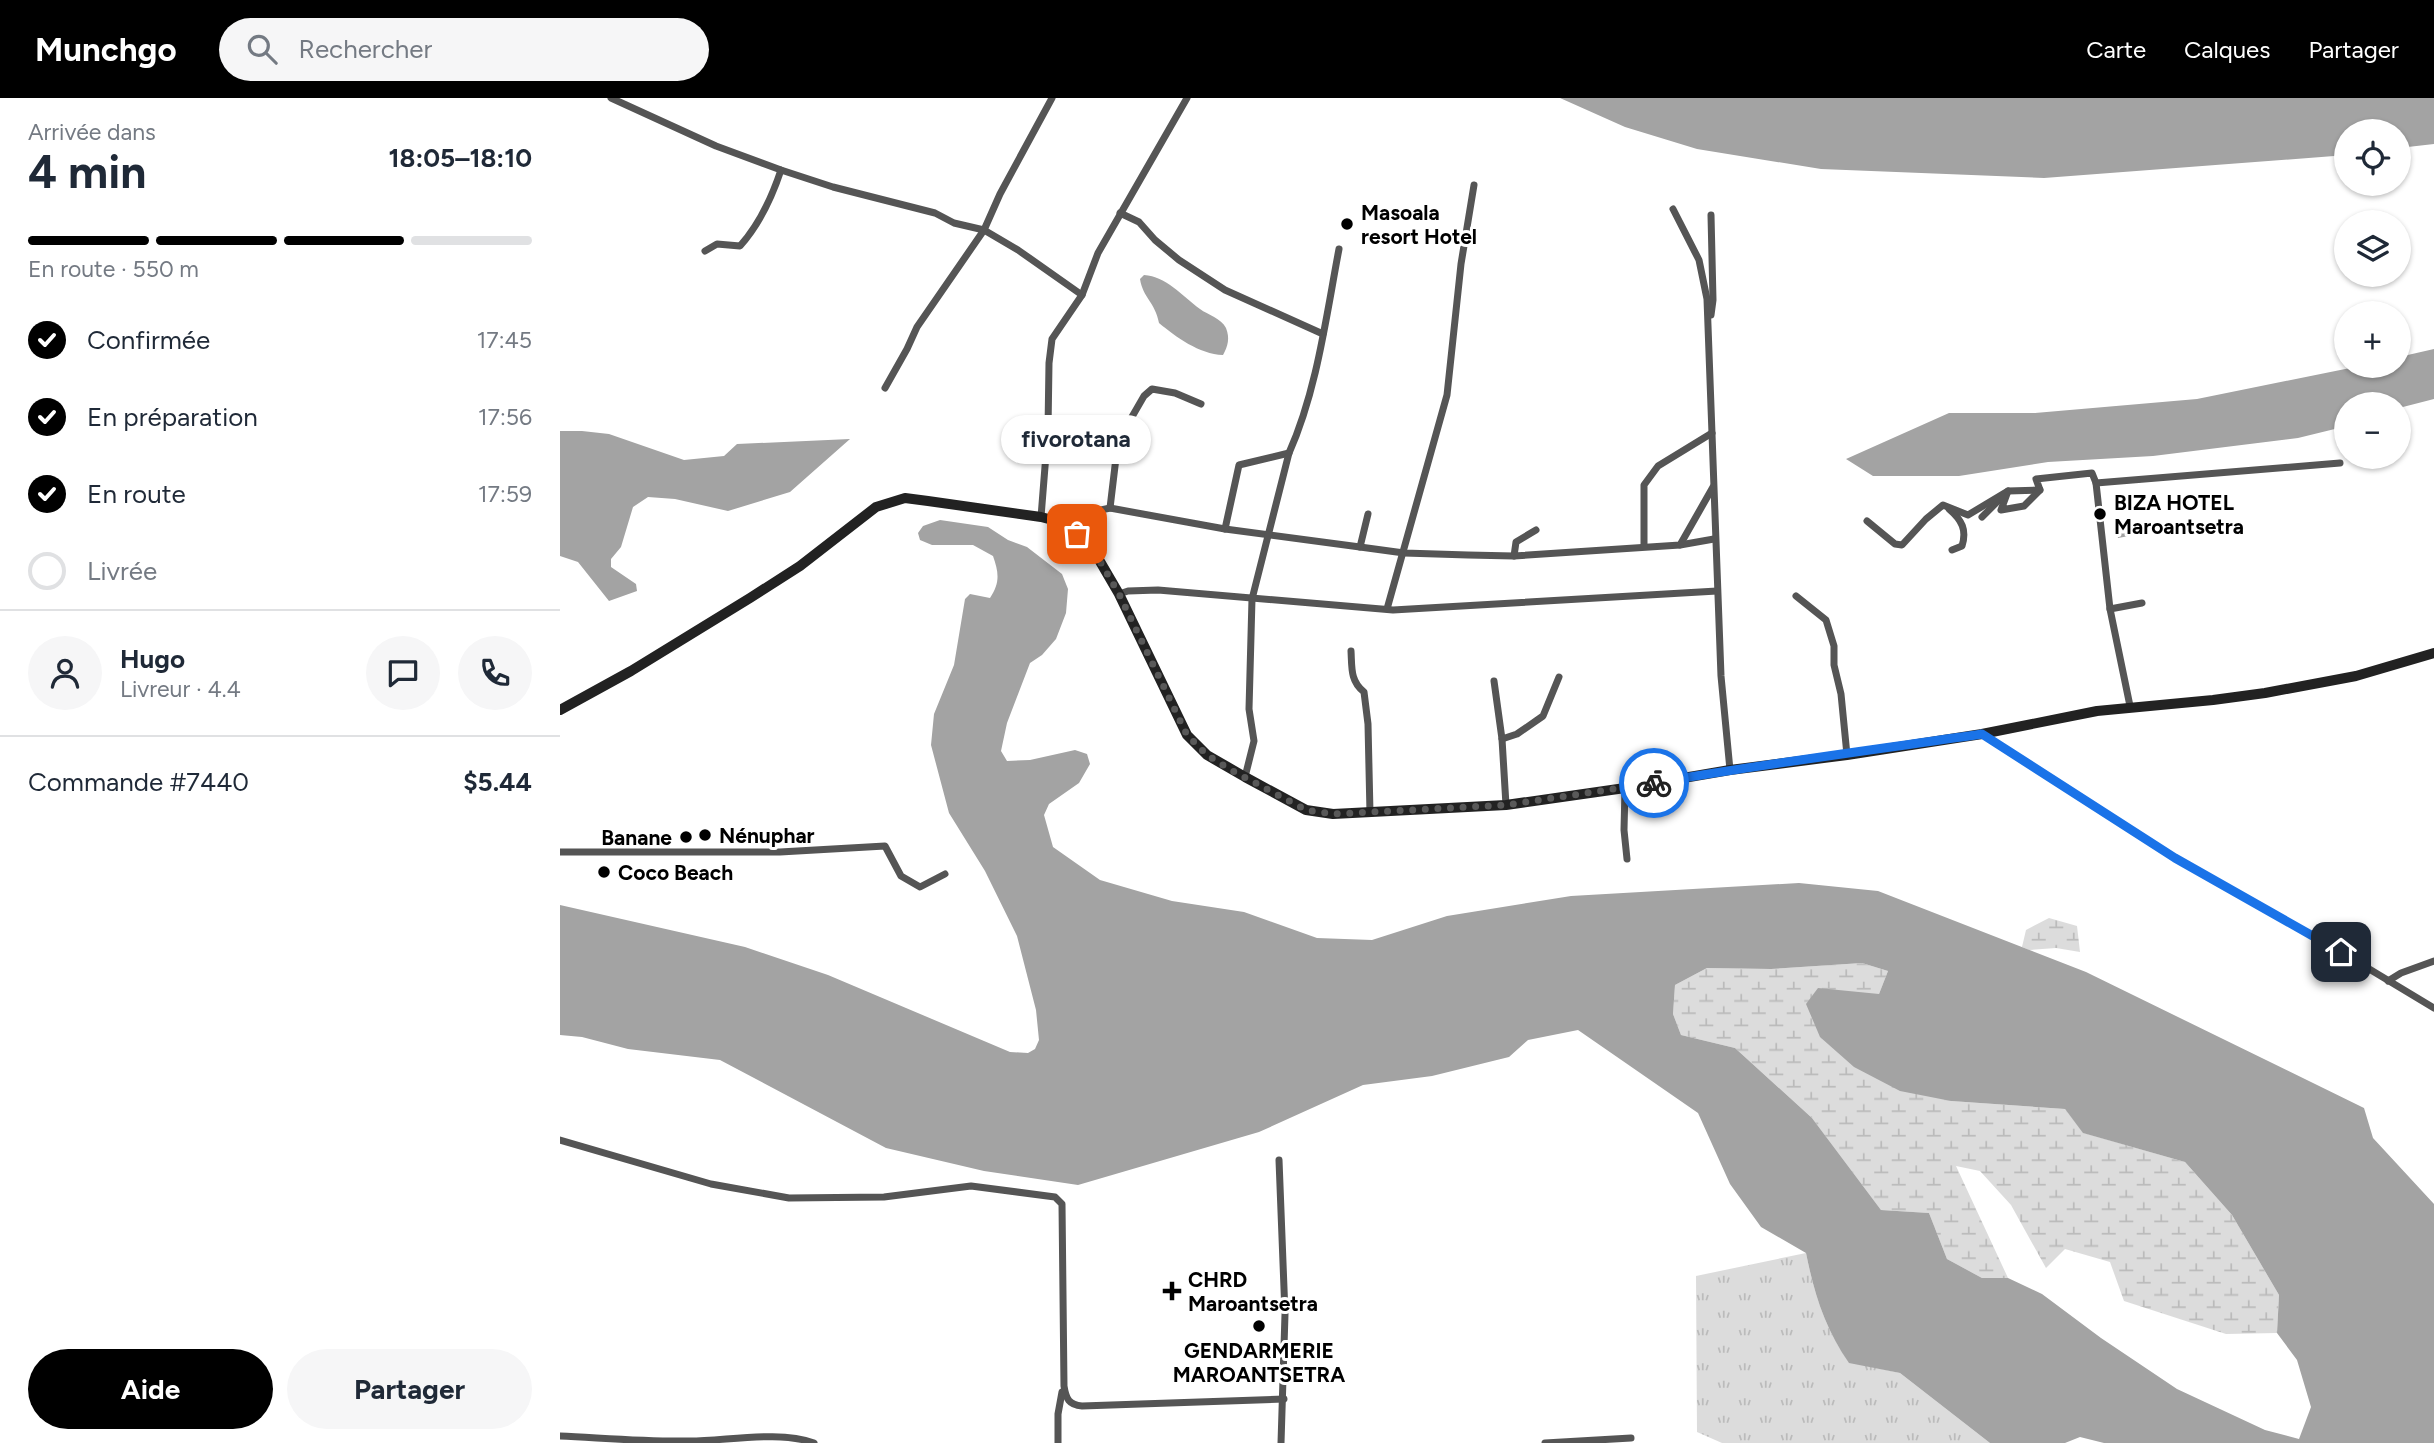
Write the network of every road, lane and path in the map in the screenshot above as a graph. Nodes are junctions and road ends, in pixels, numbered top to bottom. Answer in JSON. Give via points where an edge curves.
{"nodes":[{"id":1,"x":611,"y":98,"type":"edge"},
{"id":2,"x":1052,"y":98,"type":"edge"},
{"id":3,"x":1187,"y":98,"type":"edge"},
{"id":4,"x":781,"y":170,"type":"junction"},
{"id":5,"x":1474,"y":185,"type":"dead end"},
{"id":6,"x":1673,"y":209,"type":"dead end"},
{"id":7,"x":1120,"y":213,"type":"junction"},
{"id":8,"x":1711,"y":215,"type":"dead end"},
{"id":9,"x":984,"y":230,"type":"junction"},
{"id":10,"x":1339,"y":249,"type":"dead end"},
{"id":11,"x":705,"y":251,"type":"dead end"},
{"id":12,"x":1082,"y":295,"type":"junction"},
{"id":13,"x":1323,"y":334,"type":"junction"},
{"id":14,"x":1707,"y":343,"type":"junction"},
{"id":15,"x":885,"y":388,"type":"dead end"},
{"id":16,"x":1201,"y":404,"type":"dead end"},
{"id":17,"x":1048,"y":429,"type":"junction"},
{"id":18,"x":1712,"y":432,"type":"junction"},
{"id":19,"x":1118,"y":441,"type":"junction"},
{"id":20,"x":1289,"y":453,"type":"junction"},
{"id":21,"x":2334,"y":463,"type":"edge"},
{"id":22,"x":2096,"y":483,"type":"junction"},
{"id":23,"x":1713,"y":487,"type":"junction"},
{"id":24,"x":2040,"y":490,"type":"junction"},
{"id":25,"x":2008,"y":491,"type":"junction"},
{"id":26,"x":1943,"y":505,"type":"junction"},
{"id":27,"x":1110,"y":508,"type":"junction"},
{"id":28,"x":1368,"y":514,"type":"dead end"},
{"id":29,"x":1041,"y":517,"type":"junction"},
{"id":30,"x":1982,"y":517,"type":"dead end"},
{"id":31,"x":1867,"y":521,"type":"dead end"},
{"id":32,"x":1064,"y":523,"type":"junction"},
{"id":33,"x":1225,"y":529,"type":"junction"},
{"id":34,"x":1536,"y":530,"type":"dead end"},
{"id":35,"x":1270,"y":534,"type":"junction"},
{"id":36,"x":1714,"y":539,"type":"junction"},
{"id":37,"x":1680,"y":545,"type":"junction"},
{"id":38,"x":1644,"y":546,"type":"junction"},
{"id":39,"x":1360,"y":547,"type":"junction"},
{"id":40,"x":1952,"y":550,"type":"dead end"},
{"id":41,"x":1404,"y":553,"type":"junction"},
{"id":42,"x":1514,"y":556,"type":"junction"},
{"id":43,"x":1717,"y":591,"type":"junction"},
{"id":44,"x":1119,"y":594,"type":"junction"},
{"id":45,"x":1796,"y":596,"type":"dead end"},
{"id":46,"x":1252,"y":599,"type":"junction"},
{"id":47,"x":2142,"y":603,"type":"dead end"},
{"id":48,"x":1387,"y":609,"type":"junction"},
{"id":49,"x":2110,"y":609,"type":"junction"},
{"id":50,"x":1351,"y":651,"type":"dead end"},
{"id":51,"x":2434,"y":653,"type":"edge"},
{"id":52,"x":1559,"y":677,"type":"dead end"},
{"id":53,"x":1494,"y":681,"type":"dead end"},
{"id":54,"x":2130,"y":706,"type":"junction"},
{"id":55,"x":560,"y":710,"type":"edge"},
{"id":56,"x":1982,"y":734,"type":"junction"},
{"id":57,"x":1503,"y":739,"type":"junction"},
{"id":58,"x":1847,"y":755,"type":"junction"},
{"id":59,"x":1730,"y":770,"type":"junction"},
{"id":60,"x":1245,"y":777,"type":"junction"},
{"id":61,"x":1625,"y":788,"type":"junction"},
{"id":62,"x":1506,"y":805,"type":"junction"},
{"id":63,"x":1370,"y":813,"type":"junction"},
{"id":64,"x":560,"y":852,"type":"edge"},
{"id":65,"x":1627,"y":859,"type":"dead end"},
{"id":66,"x":945,"y":874,"type":"dead end"},
{"id":67,"x":2434,"y":961,"type":"edge"},
{"id":68,"x":2388,"y":981,"type":"junction"},
{"id":69,"x":2434,"y":1008,"type":"edge"},
{"id":70,"x":560,"y":1140,"type":"edge"},
{"id":71,"x":1279,"y":1160,"type":"dead end"},
{"id":72,"x":1064,"y":1386,"type":"junction"},
{"id":73,"x":1284,"y":1399,"type":"junction"},
{"id":74,"x":560,"y":1436,"type":"edge"},
{"id":75,"x":1631,"y":1438,"type":"dead end"},
{"id":76,"x":650,"y":1442,"type":"edge"},
{"id":77,"x":814,"y":1443,"type":"edge"},
{"id":78,"x":1058,"y":1443,"type":"edge"},
{"id":79,"x":1281,"y":1443,"type":"edge"},
{"id":80,"x":1545,"y":1443,"type":"edge"}],
"edges":[{"from":1,"to":4,"type":"street"},
{"from":2,"to":9,"type":"street"},
{"from":3,"to":7,"type":"street"},
{"from":4,"to":9,"type":"street"},
{"from":4,"to":11,"type":"street","via":[[745,241],[740,246],[717,244]]},
{"from":5,"to":41,"type":"street","via":[[1447,395]]},
{"from":6,"to":14,"type":"street","via":[[1699,260],[1707,299]]},
{"from":7,"to":12,"type":"street"},
{"from":7,"to":13,"type":"street","via":[[1139,222],[1179,260],[1225,290]]},
{"from":8,"to":14,"type":"street","via":[[1713,300]]},
{"from":9,"to":12,"type":"street"},
{"from":9,"to":15,"type":"street","via":[[916,327]]},
{"from":10,"to":13,"type":"street"},
{"from":12,"to":17,"type":"street","via":[[1052,340]]},
{"from":13,"to":20,"type":"street"},
{"from":14,"to":18,"type":"street"},
{"from":16,"to":19,"type":"street","via":[[1152,389]]},
{"from":17,"to":19,"type":"street","via":[[1076,440]]},
{"from":17,"to":29,"type":"street"},
{"from":18,"to":23,"type":"street"},
{"from":18,"to":38,"type":"street","via":[[1658,466],[1644,485]]},
{"from":19,"to":27,"type":"street"},
{"from":20,"to":33,"type":"street","via":[[1239,465]]},
{"from":20,"to":35,"type":"street"},
{"from":21,"to":22,"type":"street"},
{"from":22,"to":24,"type":"street","via":[[2092,473],[2080,473],[2036,479]]},
{"from":22,"to":49,"type":"street"},
{"from":23,"to":36,"type":"street"},
{"from":23,"to":37,"type":"street"},
{"from":24,"to":25,"type":"street"},
{"from":24,"to":25,"type":"street","via":[[2024,506],[2001,510]]},
{"from":25,"to":26,"type":"street","via":[[1968,515]]},
{"from":25,"to":30,"type":"street"},
{"from":26,"to":31,"type":"street","via":[[1902,545]]},
{"from":26,"to":40,"type":"street","via":[[1960,519],[1965,536],[1962,546]]},
{"from":27,"to":32,"type":"street"},
{"from":27,"to":33,"type":"street"},
{"from":28,"to":39,"type":"street"},
{"from":29,"to":32,"type":"main road"},
{"from":29,"to":55,"type":"main road","via":[[905,498],[876,507],[800,566]]},
{"from":32,"to":44,"type":"main road","via":[[1098,558]]},
{"from":33,"to":35,"type":"street"},
{"from":34,"to":42,"type":"street","via":[[1516,542]]},
{"from":35,"to":39,"type":"street"},
{"from":35,"to":46,"type":"street"},
{"from":36,"to":37,"type":"street"},
{"from":36,"to":43,"type":"street"},
{"from":37,"to":38,"type":"street"},
{"from":38,"to":42,"type":"street"},
{"from":39,"to":41,"type":"street"},
{"from":41,"to":42,"type":"street"},
{"from":41,"to":48,"type":"street"},
{"from":43,"to":48,"type":"street"},
{"from":43,"to":59,"type":"street"},
{"from":44,"to":46,"type":"street","via":[[1158,590]]},
{"from":44,"to":60,"type":"main road","via":[[1187,735],[1207,755]]},
{"from":45,"to":58,"type":"street","via":[[1826,620],[1834,646]]},
{"from":46,"to":48,"type":"street"},
{"from":46,"to":60,"type":"street","via":[[1249,709],[1254,741]]},
{"from":47,"to":49,"type":"street"},
{"from":49,"to":54,"type":"street"},
{"from":50,"to":63,"type":"street","via":[[1352,675],[1364,692],[1368,724]]},
{"from":51,"to":54,"type":"main road","via":[[2356,676],[2266,692]]},
{"from":52,"to":57,"type":"street","via":[[1543,716]]},
{"from":53,"to":57,"type":"street"},
{"from":54,"to":56,"type":"main road"},
{"from":56,"to":58,"type":"main road"},
{"from":56,"to":68,"type":"street","via":[[2175,858]]},
{"from":57,"to":62,"type":"street"},
{"from":58,"to":59,"type":"main road"},
{"from":59,"to":61,"type":"main road"},
{"from":60,"to":63,"type":"main road","via":[[1306,810]]},
{"from":61,"to":62,"type":"main road"},
{"from":61,"to":65,"type":"street"},
{"from":62,"to":63,"type":"main road"},
{"from":64,"to":66,"type":"street","via":[[780,852],[885,846],[901,876],[920,887]]},
{"from":67,"to":68,"type":"street"},
{"from":68,"to":69,"type":"street"},
{"from":70,"to":72,"type":"street","via":[[711,1184],[789,1198],[884,1197],[971,1186],[1059,1199]]},
{"from":71,"to":73,"type":"street"},
{"from":72,"to":73,"type":"street","via":[[1067,1400],[1082,1406]]},
{"from":72,"to":78,"type":"street"},
{"from":73,"to":79,"type":"street"},
{"from":74,"to":76,"type":"street"},
{"from":75,"to":80,"type":"street"},
{"from":76,"to":77,"type":"street","via":[[748,1437]]}]}
